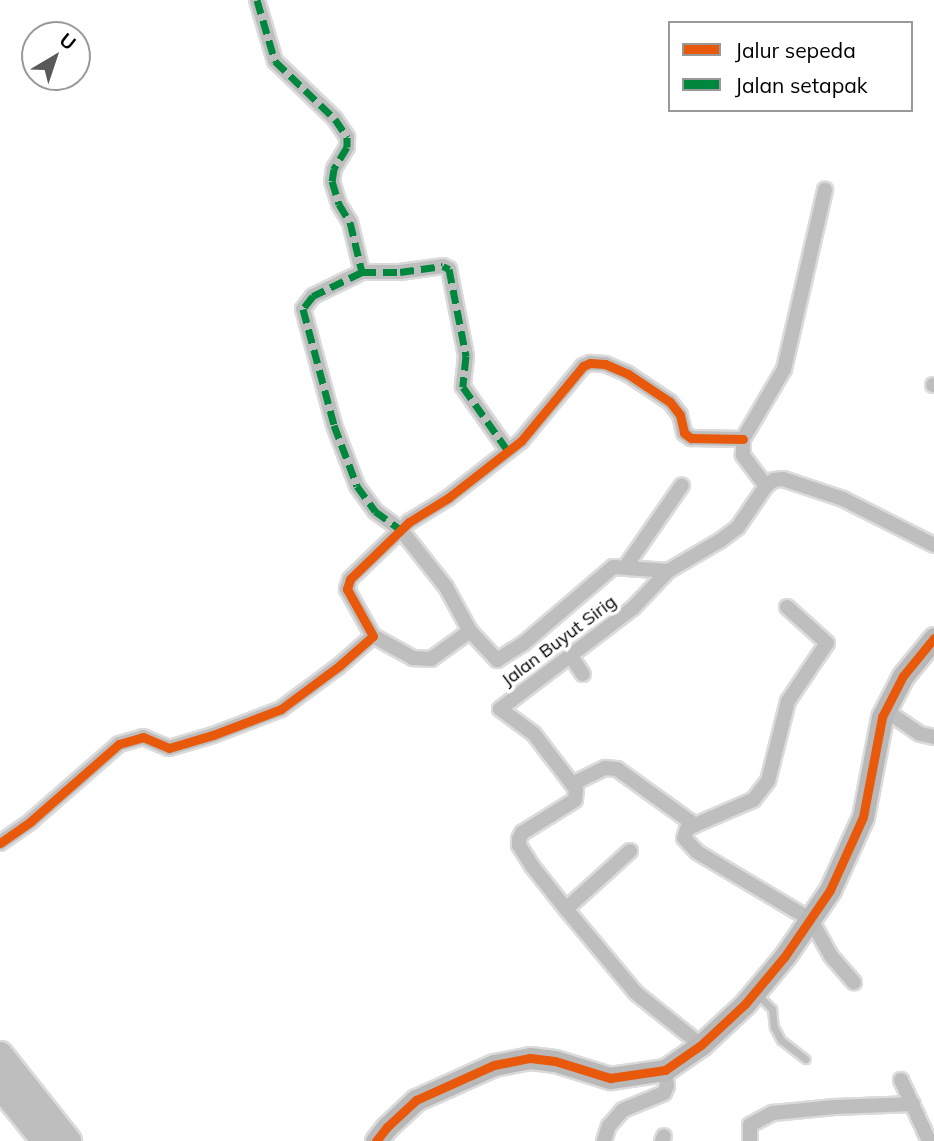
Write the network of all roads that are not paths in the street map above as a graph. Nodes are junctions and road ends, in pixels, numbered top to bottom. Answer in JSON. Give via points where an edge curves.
{"nodes":[{"id":1,"x":257,"y":0,"type":"edge"},
{"id":2,"x":825,"y":190,"type":"dead end"},
{"id":3,"x":362,"y":272,"type":"junction"},
{"id":4,"x":743,"y":439,"type":"junction"},
{"id":5,"x":508,"y":451,"type":"junction"},
{"id":6,"x":682,"y":485,"type":"dead end"},
{"id":7,"x":766,"y":486,"type":"junction"},
{"id":8,"x":401,"y":530,"type":"junction"},
{"id":9,"x":934,"y":545,"type":"edge"},
{"id":10,"x":626,"y":566,"type":"junction"},
{"id":11,"x":668,"y":571,"type":"junction"},
{"id":12,"x":788,"y":607,"type":"dead end"},
{"id":13,"x":470,"y":631,"type":"junction"},
{"id":14,"x":373,"y":636,"type":"junction"},
{"id":15,"x":934,"y":638,"type":"edge"},
{"id":16,"x":570,"y":655,"type":"junction"},
{"id":17,"x":583,"y":674,"type":"dead end"},
{"id":18,"x":885,"y":710,"type":"junction"},
{"id":19,"x":934,"y":737,"type":"edge"},
{"id":20,"x":572,"y":784,"type":"junction"},
{"id":21,"x":695,"y":825,"type":"junction"},
{"id":22,"x":0,"y":843,"type":"edge"},
{"id":23,"x":629,"y":851,"type":"dead end"},
{"id":24,"x":566,"y":909,"type":"junction"},
{"id":25,"x":811,"y":920,"type":"junction"},
{"id":26,"x":854,"y":982,"type":"dead end"},
{"id":27,"x":755,"y":992,"type":"junction"},
{"id":28,"x":701,"y":1045,"type":"junction"},
{"id":29,"x":0,"y":1055,"type":"edge"},
{"id":30,"x":805,"y":1059,"type":"dead end"},
{"id":31,"x":664,"y":1070,"type":"junction"},
{"id":32,"x":901,"y":1080,"type":"dead end"},
{"id":33,"x":0,"y":1085,"type":"edge"},
{"id":34,"x":913,"y":1104,"type":"junction"},
{"id":35,"x":45,"y":1141,"type":"edge"},
{"id":36,"x":68,"y":1141,"type":"edge"},
{"id":37,"x":376,"y":1141,"type":"edge"},
{"id":38,"x":604,"y":1141,"type":"edge"},
{"id":39,"x":750,"y":1141,"type":"edge"},
{"id":40,"x":929,"y":1141,"type":"edge"}],
"edges":[{"from":1,"to":3,"type":"street","via":[[275,61],[335,119],[347,137],[332,181],[350,222]]},
{"from":2,"to":4,"type":"street","via":[[784,369]]},
{"from":3,"to":5,"type":"street","via":[[449,269],[466,356],[464,387]]},
{"from":3,"to":8,"type":"street","via":[[313,296],[303,309],[334,425],[357,486],[375,511]]},
{"from":4,"to":5,"type":"street","via":[[691,438],[670,402],[628,374],[590,363],[576,370],[521,441]]},
{"from":4,"to":7,"type":"street","via":[[743,454]]},
{"from":5,"to":8,"type":"street"},
{"from":6,"to":10,"type":"street"},
{"from":7,"to":9,"type":"street","via":[[782,480],[843,499]]},
{"from":7,"to":11,"type":"street","name":"Jalan Buyut Sirig","via":[[738,527]]},
{"from":8,"to":13,"type":"street","via":[[446,587]]},
{"from":8,"to":14,"type":"street","via":[[347,584]]},
{"from":10,"to":11,"type":"street"},
{"from":10,"to":13,"type":"street","via":[[613,567],[523,644],[497,660]]},
{"from":11,"to":16,"type":"street","name":"Jalan Buyut Sirig","via":[[633,608]]},
{"from":12,"to":21,"type":"street","via":[[827,643],[788,701],[764,789],[753,800]]},
{"from":13,"to":14,"type":"street","via":[[431,659],[413,658]]},
{"from":14,"to":22,"type":"street","via":[[281,709],[169,748],[143,737],[119,744]]},
{"from":15,"to":18,"type":"street","via":[[911,663]]},
{"from":16,"to":17,"type":"street"},
{"from":16,"to":20,"type":"street","name":"Jalan Buyut Sirig","via":[[500,709],[534,734]]},
{"from":18,"to":19,"type":"street","via":[[920,734]]},
{"from":18,"to":25,"type":"street","via":[[863,817],[840,872]]},
{"from":20,"to":21,"type":"street","via":[[605,768],[617,769]]},
{"from":20,"to":24,"type":"street","via":[[575,800],[522,833],[519,845]]},
{"from":21,"to":25,"type":"street","via":[[684,833],[688,846]]},
{"from":23,"to":24,"type":"street"},
{"from":24,"to":28,"type":"street","via":[[636,993]]},
{"from":25,"to":26,"type":"street","via":[[831,956]]},
{"from":25,"to":27,"type":"street"},
{"from":27,"to":28,"type":"street"},
{"from":27,"to":30,"type":"lane","via":[[772,1009],[781,1040]]},
{"from":28,"to":31,"type":"street"},
{"from":29,"to":36,"type":"highway"},
{"from":31,"to":37,"type":"street","via":[[601,1078],[555,1061],[509,1061],[416,1100]]},
{"from":31,"to":38,"type":"street","via":[[664,1093],[623,1110],[609,1126]]},
{"from":32,"to":34,"type":"street"},
{"from":33,"to":35,"type":"highway"},
{"from":34,"to":39,"type":"street","via":[[774,1113],[750,1125]]},
{"from":34,"to":40,"type":"street"}]}
